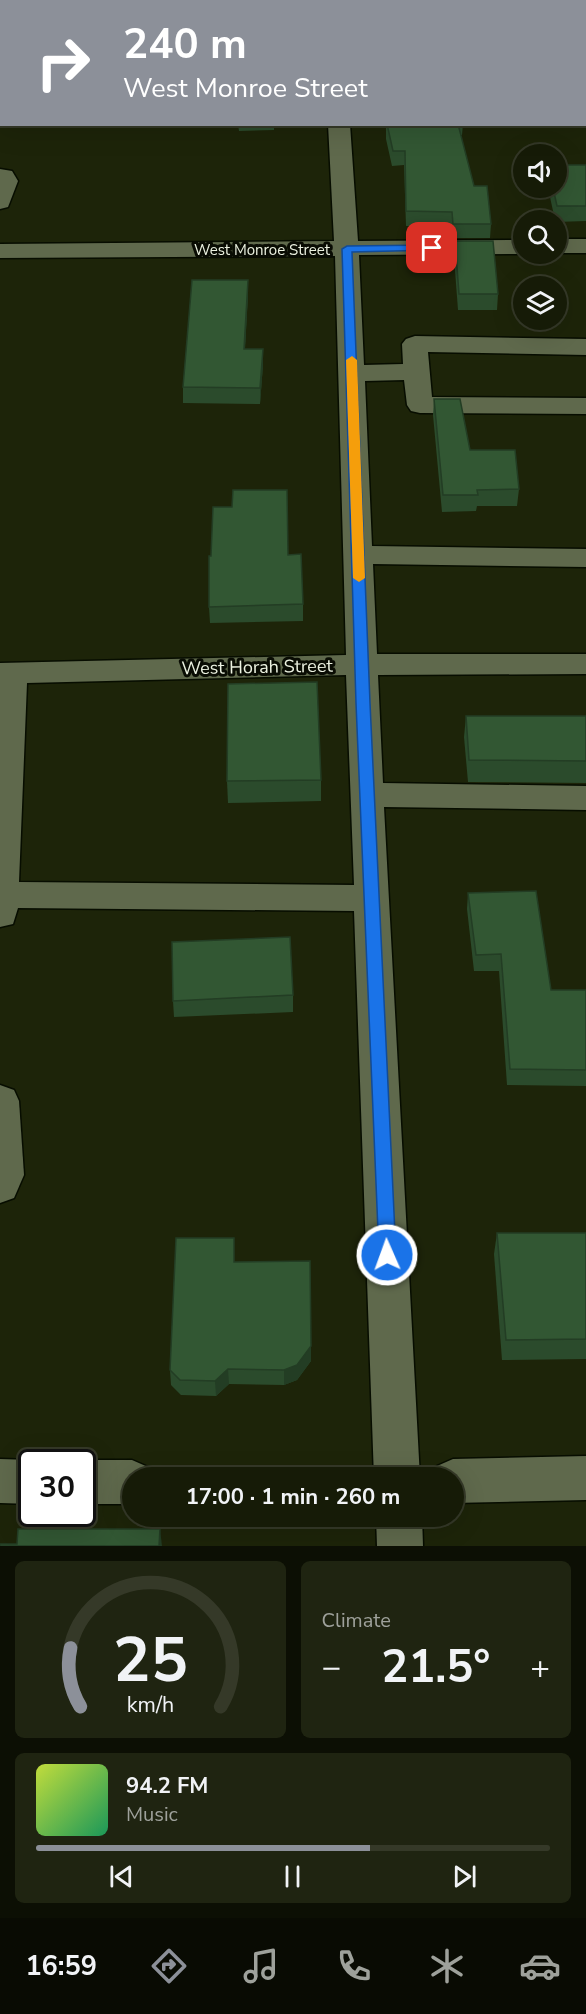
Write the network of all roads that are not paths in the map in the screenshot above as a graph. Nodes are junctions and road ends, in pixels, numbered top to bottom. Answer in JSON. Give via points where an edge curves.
{"nodes":[{"id":1,"x":339,"y":126,"type":"edge"},
{"id":2,"x":0,"y":176,"type":"edge"},
{"id":3,"x":0,"y":202,"type":"edge"},
{"id":4,"x":567,"y":246,"type":"edge"},
{"id":5,"x":586,"y":246,"type":"edge"},
{"id":6,"x":513,"y":247,"type":"edge"},
{"id":7,"x":347,"y":249,"type":"junction"},
{"id":8,"x":0,"y":251,"type":"edge"},
{"id":9,"x":586,"y":347,"type":"edge"},
{"id":10,"x":416,"y":372,"type":"junction"},
{"id":11,"x":352,"y":373,"type":"junction"},
{"id":12,"x":586,"y":406,"type":"edge"},
{"id":13,"x":358,"y":555,"type":"junction"},
{"id":14,"x":586,"y":558,"type":"edge"},
{"id":15,"x":586,"y":664,"type":"edge"},
{"id":16,"x":362,"y":665,"type":"junction"},
{"id":17,"x":6,"y":673,"type":"edge"},
{"id":18,"x":367,"y":795,"type":"junction"},
{"id":19,"x":586,"y":798,"type":"edge"},
{"id":20,"x":372,"y":898,"type":"junction"},
{"id":21,"x":1,"y":904,"type":"edge"},
{"id":22,"x":0,"y":1101,"type":"edge"},
{"id":23,"x":0,"y":1186,"type":"edge"},
{"id":24,"x":397,"y":1467,"type":"edge"},
{"id":25,"x":586,"y":1478,"type":"edge"},
{"id":26,"x":0,"y":1481,"type":"edge"},
{"id":27,"x":464,"y":1481,"type":"edge"},
{"id":28,"x":18,"y":1482,"type":"edge"},
{"id":29,"x":96,"y":1482,"type":"edge"},
{"id":30,"x":122,"y":1482,"type":"edge"},
{"id":31,"x":399,"y":1527,"type":"edge"},
{"id":32,"x":400,"y":1546,"type":"edge"}],
"edges":[{"from":1,"to":7,"type":"street"},
{"from":2,"to":3,"type":"street","via":[[7,181]]},
{"from":4,"to":5,"type":"street"},
{"from":6,"to":7,"type":"street","name":"West Monroe Street"},
{"from":7,"to":8,"type":"street","name":"West Monroe Street"},
{"from":7,"to":11,"type":"street"},
{"from":9,"to":10,"type":"street","via":[[415,344]]},
{"from":10,"to":11,"type":"street"},
{"from":10,"to":12,"type":"street","via":[[420,405]]},
{"from":11,"to":13,"type":"street"},
{"from":13,"to":14,"type":"street"},
{"from":13,"to":16,"type":"street"},
{"from":15,"to":16,"type":"street","name":"West Horah Street"},
{"from":16,"to":17,"type":"street","name":"West Horah Street"},
{"from":16,"to":18,"type":"street"},
{"from":17,"to":21,"type":"street"},
{"from":18,"to":19,"type":"street"},
{"from":18,"to":20,"type":"street"},
{"from":20,"to":21,"type":"street"},
{"from":20,"to":24,"type":"street"},
{"from":22,"to":23,"type":"street","via":[[4,1175]]},
{"from":25,"to":27,"type":"street"},
{"from":26,"to":28,"type":"street"},
{"from":29,"to":30,"type":"street"},
{"from":31,"to":32,"type":"street"}]}
